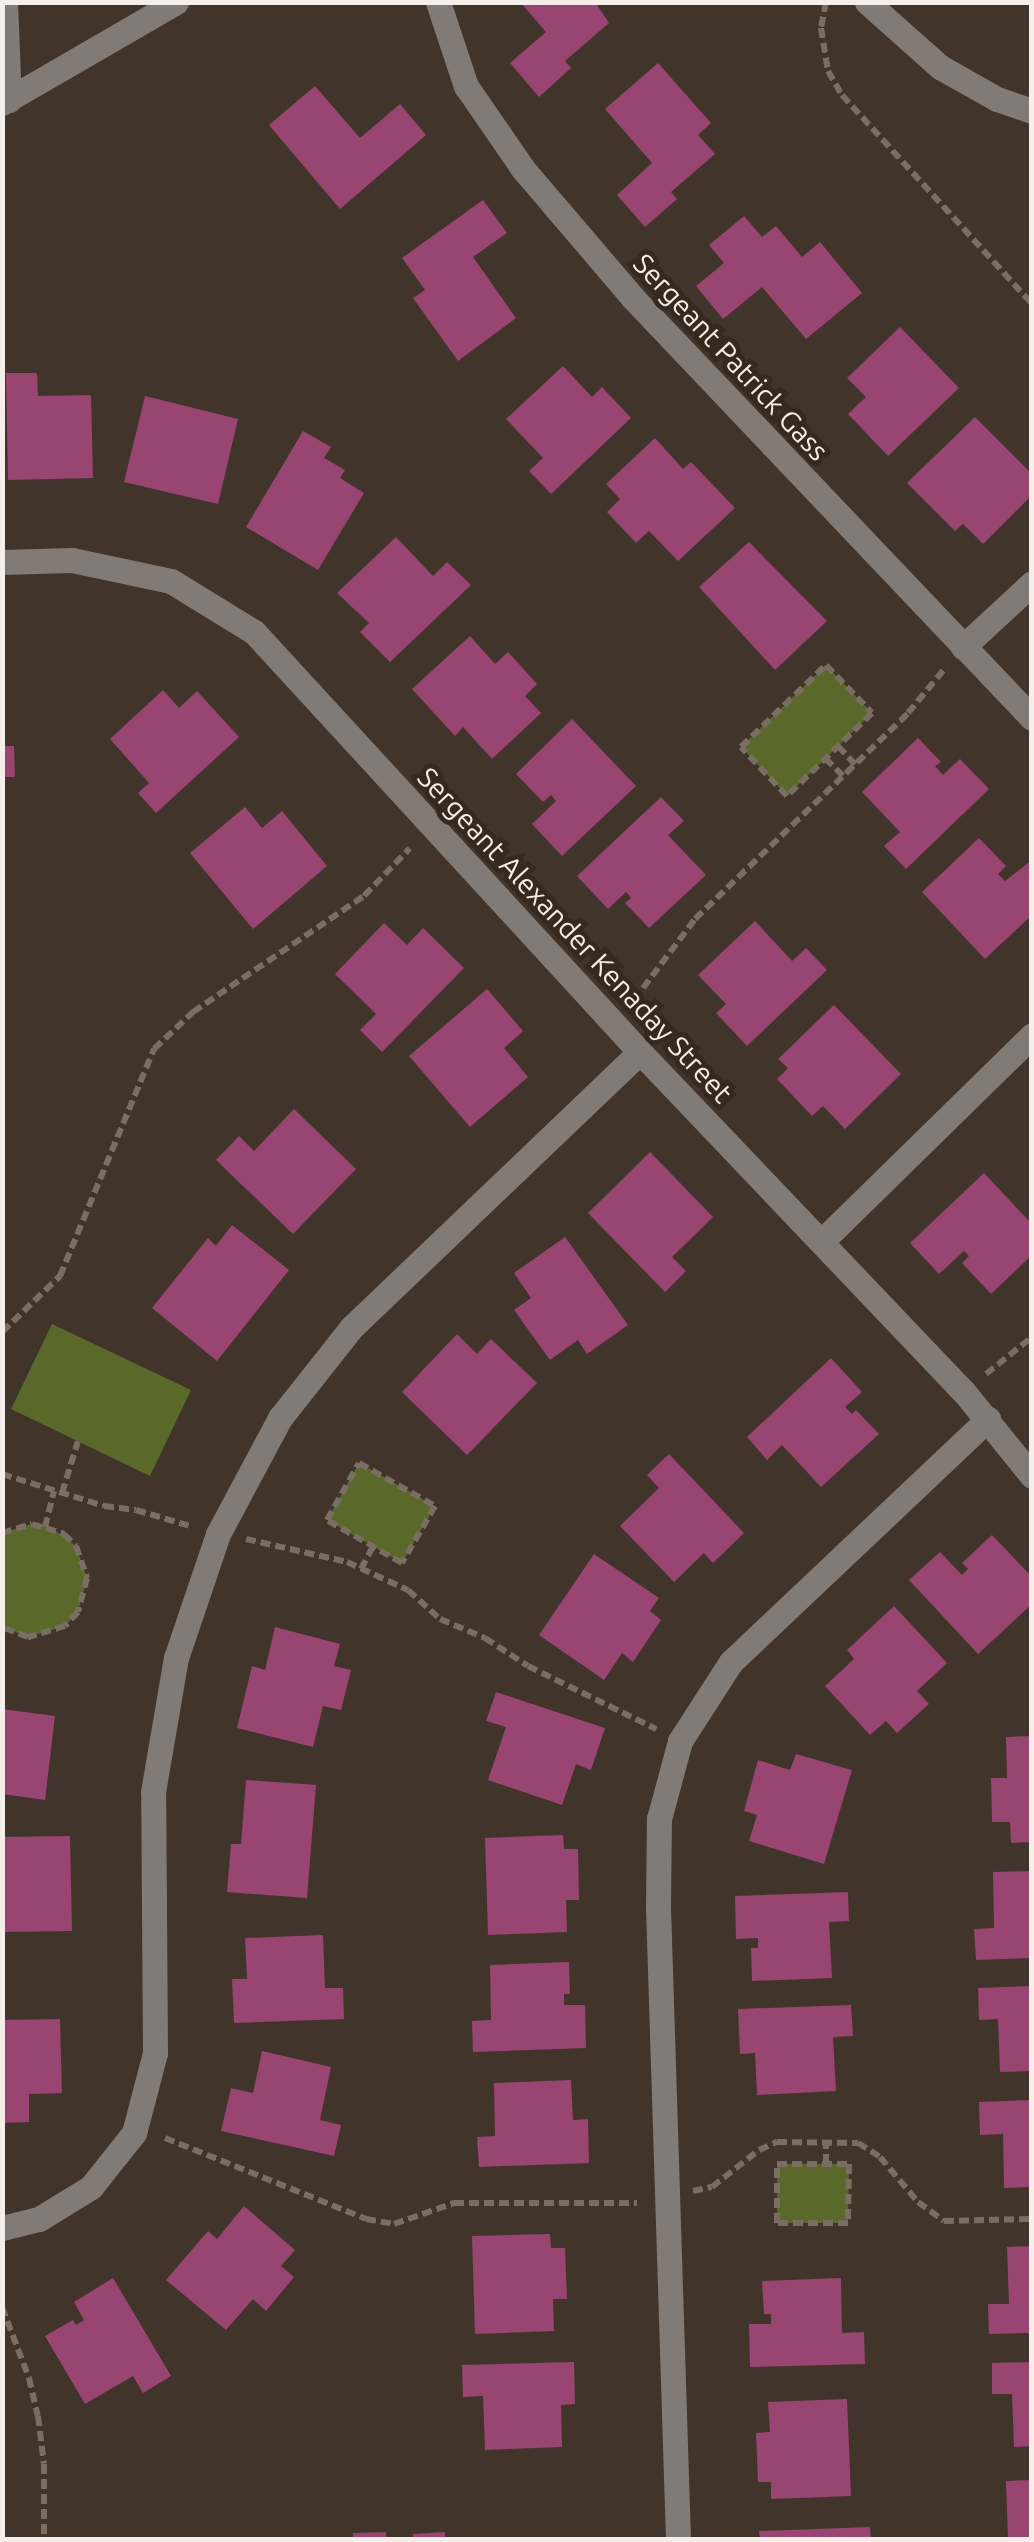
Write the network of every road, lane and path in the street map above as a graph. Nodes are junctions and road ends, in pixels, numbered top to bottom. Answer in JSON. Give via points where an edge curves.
{"nodes":[{"id":1,"x":5,"y":2,"type":"edge"},
{"id":2,"x":176,"y":2,"type":"edge"},
{"id":3,"x":438,"y":2,"type":"edge"},
{"id":4,"x":826,"y":2,"type":"edge"},
{"id":5,"x":867,"y":2,"type":"edge"},
{"id":6,"x":6,"y":101,"type":"edge"},
{"id":7,"x":1032,"y":110,"type":"edge"},
{"id":8,"x":1032,"y":304,"type":"edge"},
{"id":9,"x":2,"y":562,"type":"edge"},
{"id":10,"x":1032,"y":583,"type":"edge"},
{"id":11,"x":963,"y":647,"type":"junction"},
{"id":12,"x":1032,"y":718,"type":"edge"},
{"id":13,"x":838,"y":746,"type":"junction"},
{"id":14,"x":825,"y":758,"type":"junction"},
{"id":15,"x":855,"y":764,"type":"junction"},
{"id":16,"x":843,"y":776,"type":"junction"},
{"id":17,"x":432,"y":825,"type":"junction"},
{"id":18,"x":612,"y":1021,"type":"junction"},
{"id":19,"x":1032,"y":1035,"type":"edge"},
{"id":20,"x":640,"y":1052,"type":"junction"},
{"id":21,"x":822,"y":1241,"type":"junction"},
{"id":22,"x":2,"y":1332,"type":"edge"},
{"id":23,"x":1032,"y":1336,"type":"edge"},
{"id":24,"x":964,"y":1392,"type":"junction"},
{"id":25,"x":988,"y":1419,"type":"junction"},
{"id":26,"x":78,"y":1441,"type":"dead end"},
{"id":27,"x":2,"y":1474,"type":"edge"},
{"id":28,"x":1032,"y":1476,"type":"edge"},
{"id":29,"x":58,"y":1492,"type":"junction"},
{"id":30,"x":45,"y":1526,"type":"junction"},
{"id":31,"x":2,"y":1533,"type":"edge"},
{"id":32,"x":218,"y":1534,"type":"junction"},
{"id":33,"x":373,"y":1546,"type":"junction"},
{"id":34,"x":361,"y":1569,"type":"junction"},
{"id":35,"x":2,"y":1627,"type":"edge"},
{"id":36,"x":680,"y":1741,"type":"junction"},
{"id":37,"x":137,"y":2122,"type":"junction"},
{"id":38,"x":826,"y":2141,"type":"junction"},
{"id":39,"x":826,"y":2164,"type":"junction"},
{"id":40,"x":667,"y":2197,"type":"junction"},
{"id":41,"x":1032,"y":2219,"type":"edge"},
{"id":42,"x":2,"y":2228,"type":"edge"},
{"id":43,"x":2,"y":2306,"type":"edge"},
{"id":44,"x":44,"y":2540,"type":"edge"},
{"id":45,"x":678,"y":2540,"type":"edge"}],
"edges":[{"from":1,"to":6,"type":"street"},
{"from":2,"to":6,"type":"street"},
{"from":3,"to":11,"type":"street","name":"Sergeant Patrick Gass","via":[[466,86],[522,168],[633,298]]},
{"from":4,"to":8,"type":"path","via":[[821,28],[828,71],[842,95]]},
{"from":5,"to":7,"type":"street","via":[[940,67]]},
{"from":9,"to":17,"type":"street","name":"Sergeant Alexander Kenaday Street","via":[[72,560],[171,581],[254,632]]},
{"from":10,"to":11,"type":"street"},
{"from":11,"to":12,"type":"street","name":"Sergeant Patrick Gass"},
{"from":11,"to":15,"type":"path"},
{"from":13,"to":14,"type":"path"},
{"from":13,"to":14,"type":"path","via":[[872,714],[826,665],[741,747],[787,796]]},
{"from":13,"to":15,"type":"path"},
{"from":14,"to":16,"type":"path"},
{"from":15,"to":16,"type":"path"},
{"from":16,"to":18,"type":"path","via":[[695,918]]},
{"from":17,"to":18,"type":"street","name":"Sergeant Alexander Kenaday Street"},
{"from":17,"to":22,"type":"path","via":[[364,896],[193,1012],[154,1050],[60,1276]]},
{"from":18,"to":20,"type":"street","name":"Sergeant Alexander Kenaday Street"},
{"from":19,"to":21,"type":"street"},
{"from":20,"to":21,"type":"street","name":"Sergeant Alexander Kenaday Street"},
{"from":20,"to":32,"type":"street","via":[[351,1328],[280,1418]]},
{"from":21,"to":24,"type":"street","name":"Sergeant Alexander Kenaday Street"},
{"from":23,"to":24,"type":"path"},
{"from":24,"to":25,"type":"street","name":"Sergeant Alexander Kenaday Street"},
{"from":25,"to":28,"type":"street","name":"Sergeant Alexander Kenaday Street"},
{"from":25,"to":36,"type":"street","via":[[730,1662]]},
{"from":26,"to":29,"type":"path"},
{"from":27,"to":29,"type":"path"},
{"from":29,"to":30,"type":"path"},
{"from":29,"to":32,"type":"path"},
{"from":30,"to":31,"type":"path"},
{"from":30,"to":35,"type":"path","via":[[76,1546],[88,1578],[86,1595],[78,1612],[47,1634]]},
{"from":32,"to":34,"type":"path"},
{"from":32,"to":37,"type":"street","via":[[176,1658],[153,1792],[156,2053]]},
{"from":33,"to":33,"type":"path","via":[[402,1563],[435,1506],[360,1463],[327,1520]]},
{"from":33,"to":34,"type":"path"},
{"from":34,"to":36,"type":"path","via":[[408,1590],[440,1619]]},
{"from":36,"to":40,"type":"street","via":[[659,1837]]},
{"from":37,"to":40,"type":"path","via":[[180,2146],[394,2224],[454,2204],[627,2205]]},
{"from":37,"to":42,"type":"street","via":[[91,2187],[39,2219]]},
{"from":38,"to":39,"type":"path"},
{"from":38,"to":40,"type":"path","via":[[778,2142],[712,2187]]},
{"from":38,"to":41,"type":"path","via":[[858,2143],[880,2157],[944,2221]]},
{"from":39,"to":39,"type":"path","via":[[777,2164],[777,2223],[848,2223],[849,2164]]},
{"from":40,"to":45,"type":"street"},
{"from":43,"to":44,"type":"path","via":[[38,2416]]}]}
